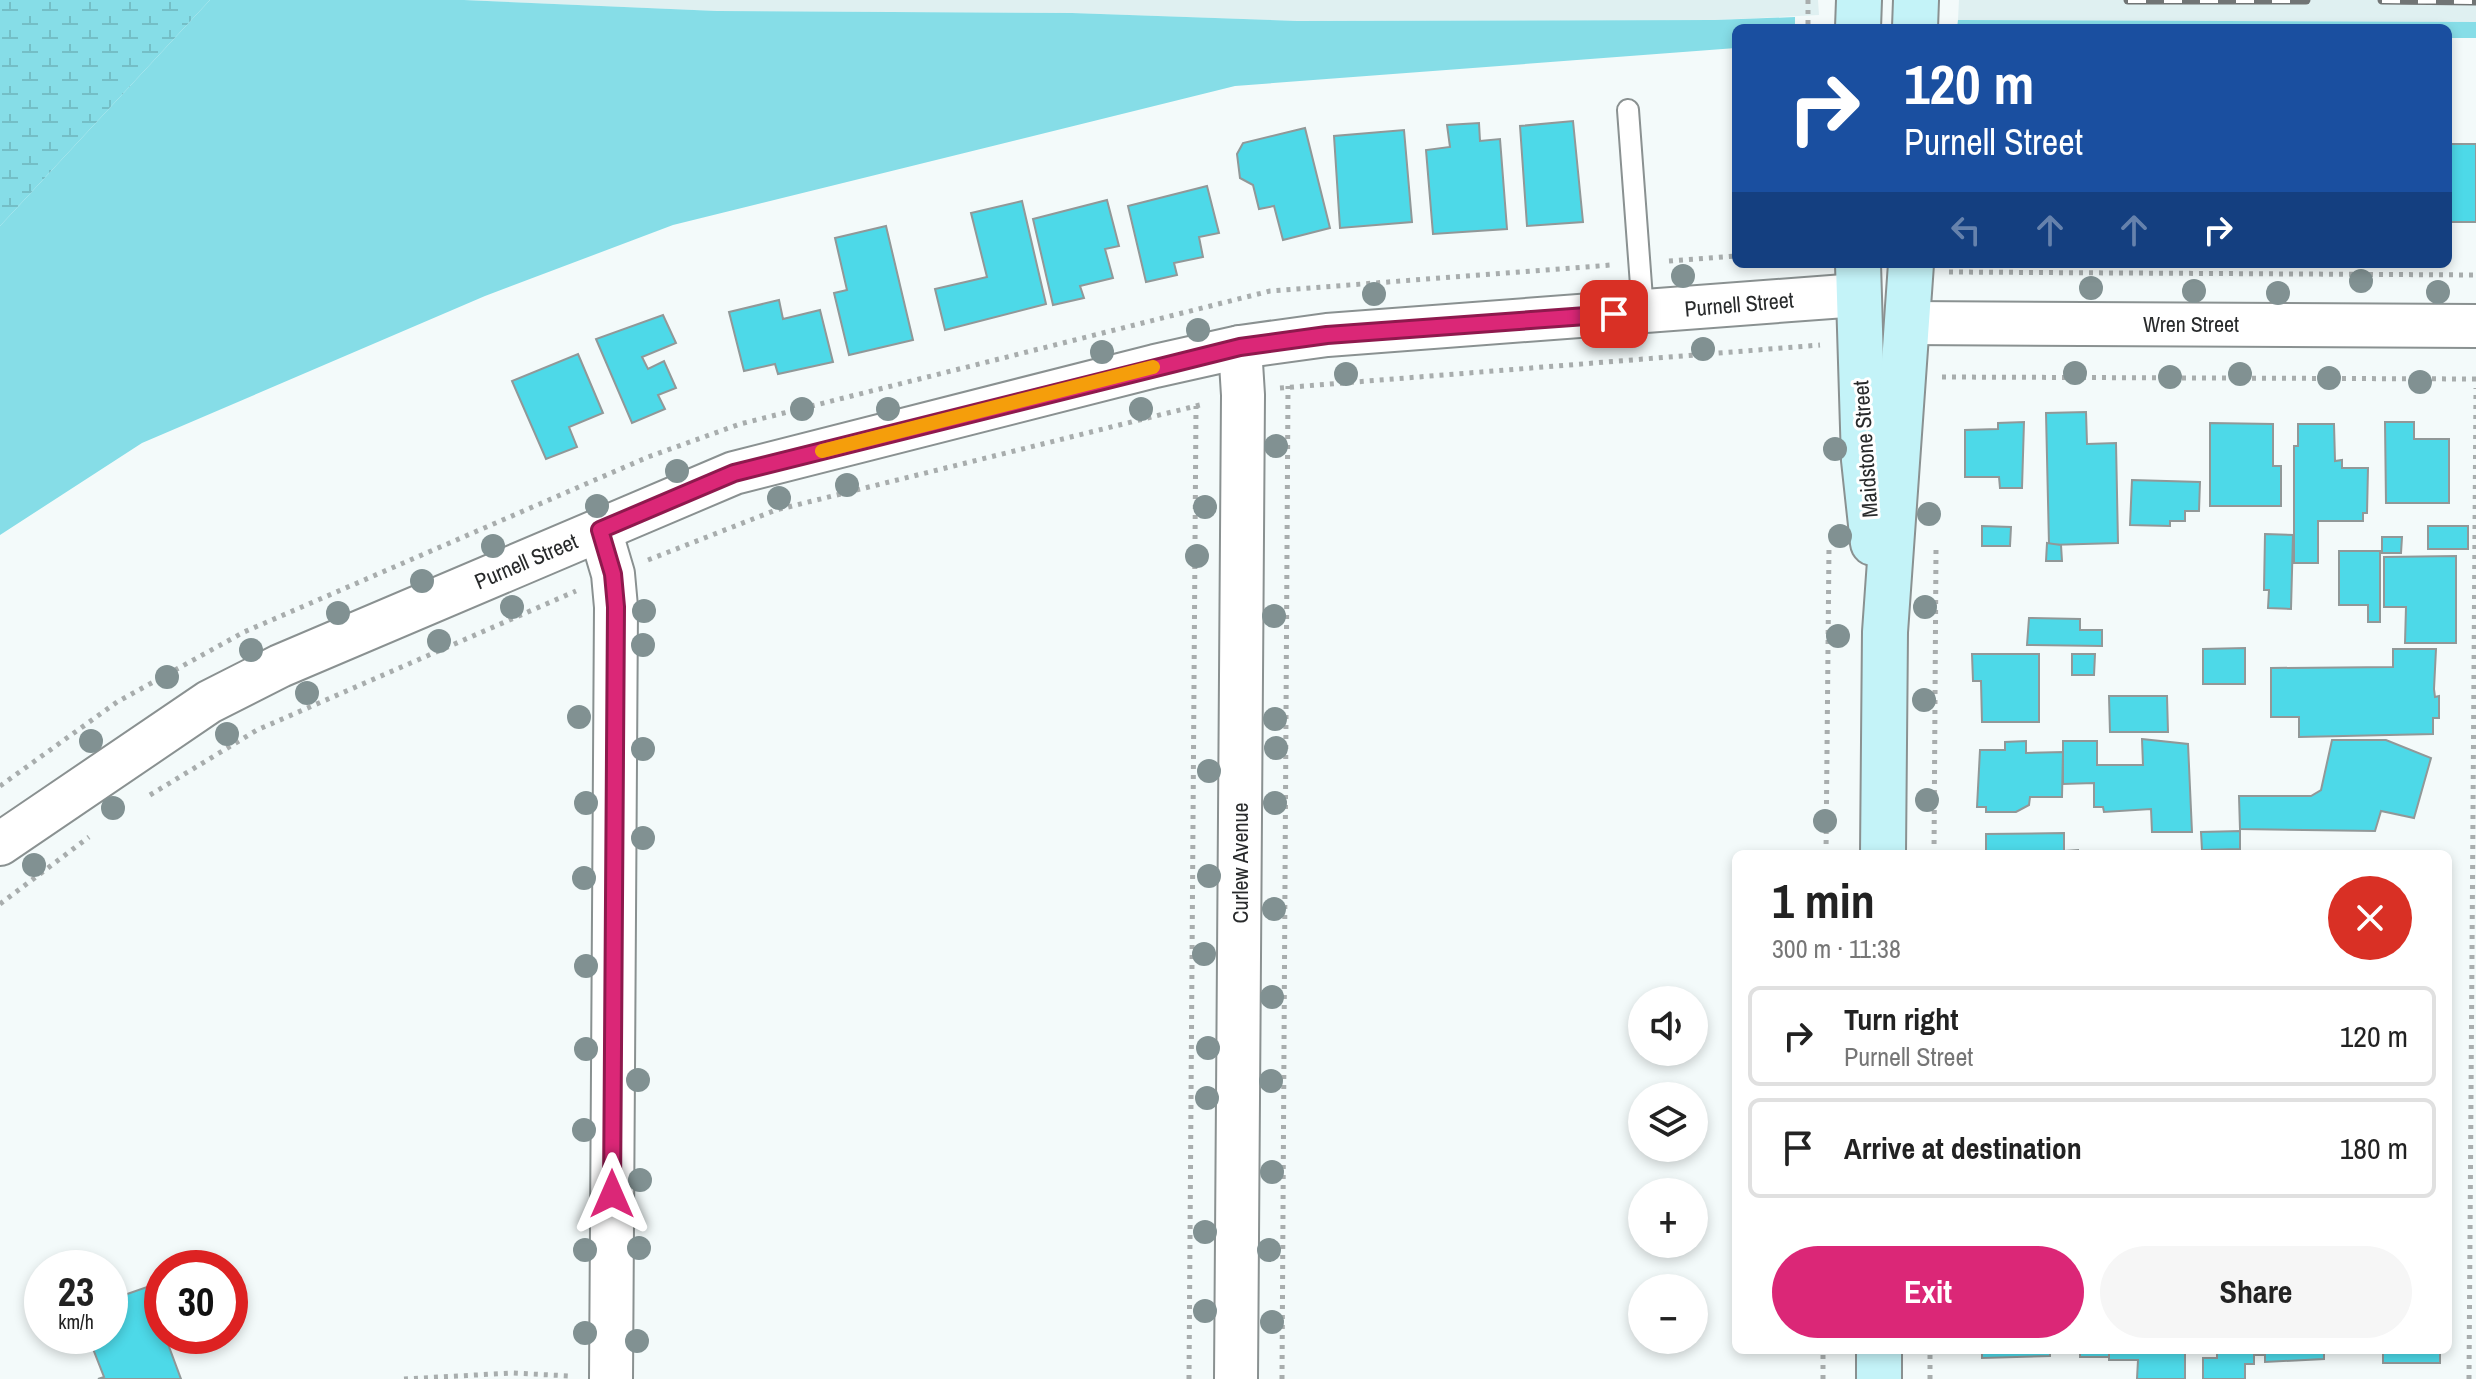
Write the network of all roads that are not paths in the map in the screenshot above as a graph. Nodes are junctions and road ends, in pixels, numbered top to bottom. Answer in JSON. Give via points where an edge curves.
{"nodes":[{"id":1,"x":1859,"y":0,"type":"edge"},
{"id":2,"x":1916,"y":0,"type":"edge"},
{"id":3,"x":1858,"y":24,"type":"edge"},
{"id":4,"x":1915,"y":24,"type":"edge"},
{"id":5,"x":1628,"y":110,"type":"dead end"},
{"id":6,"x":1912,"y":268,"type":"edge"},
{"id":7,"x":1858,"y":279,"type":"edge"},
{"id":8,"x":1643,"y":312,"type":"junction"},
{"id":9,"x":1922,"y":323,"type":"junction"},
{"id":10,"x":2476,"y":326,"type":"edge"},
{"id":11,"x":1240,"y":347,"type":"junction"},
{"id":12,"x":600,"y":530,"type":"junction"},
{"id":13,"x":1885,"y":632,"type":"junction"},
{"id":14,"x":0,"y":844,"type":"edge"},
{"id":15,"x":1883,"y":850,"type":"edge"},
{"id":16,"x":1879,"y":1354,"type":"edge"},
{"id":17,"x":594,"y":1378,"type":"edge"},
{"id":18,"x":1236,"y":1379,"type":"edge"},
{"id":19,"x":1879,"y":1379,"type":"edge"}],
"edges":[{"from":1,"to":3,"type":"main road"},
{"from":2,"to":4,"type":"main road"},
{"from":5,"to":8,"type":"lane"},
{"from":6,"to":9,"type":"main road","name":"Maidstone Street"},
{"from":7,"to":8,"type":"street","name":"Purnell Street"},
{"from":7,"to":9,"type":"main road"},
{"from":7,"to":13,"type":"main road","name":"Maidstone Street","via":[[1864,460]]},
{"from":8,"to":11,"type":"street","name":"Purnell Street","via":[[1327,335]]},
{"from":9,"to":10,"type":"street","name":"Wren Street"},
{"from":9,"to":13,"type":"main road","name":"Maidstone Street"},
{"from":11,"to":12,"type":"street","name":"Purnell Street","via":[[734,473]]},
{"from":11,"to":18,"type":"street","name":"Curlew Avenue"},
{"from":12,"to":14,"type":"street","name":"Purnell Street","via":[[280,666],[209,702]]},
{"from":12,"to":17,"type":"street","via":[[613,574]]},
{"from":13,"to":15,"type":"main road","name":"Maidstone Street"},
{"from":16,"to":19,"type":"main road"}]}
